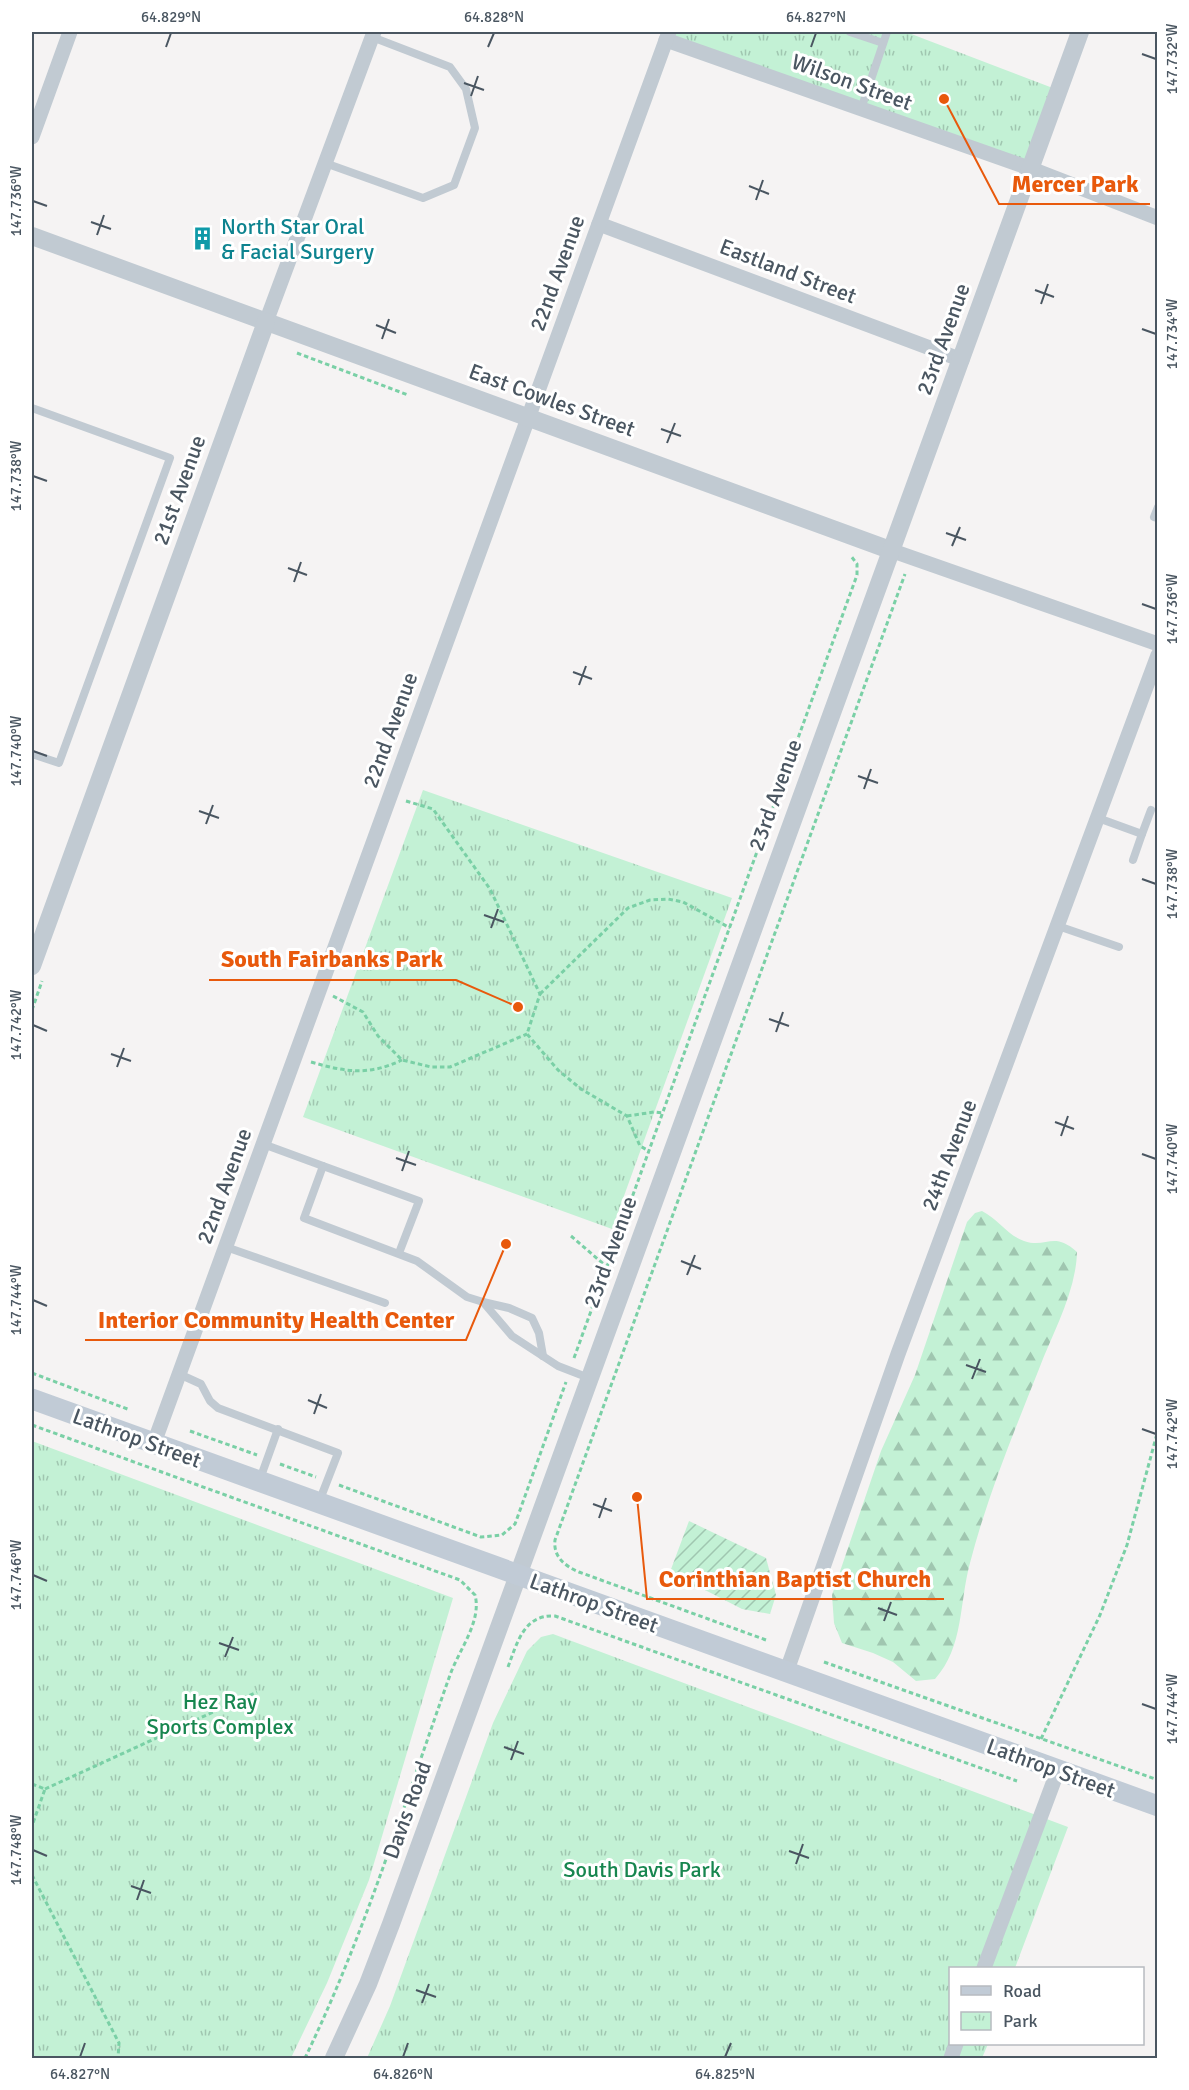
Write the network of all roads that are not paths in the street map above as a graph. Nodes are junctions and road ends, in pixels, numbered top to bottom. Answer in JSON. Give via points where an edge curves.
{"nodes":[{"id":1,"x":70,"y":32,"type":"edge"},
{"id":2,"x":850,"y":32,"type":"edge"},
{"id":3,"x":887,"y":32,"type":"edge"},
{"id":4,"x":1080,"y":32,"type":"edge"},
{"id":5,"x":373,"y":34,"type":"edge"},
{"id":6,"x":668,"y":36,"type":"edge"},
{"id":7,"x":883,"y":43,"type":"junction"},
{"id":8,"x":861,"y":109,"type":"junction"},
{"id":9,"x":32,"y":137,"type":"edge"},
{"id":10,"x":325,"y":163,"type":"junction"},
{"id":11,"x":1029,"y":168,"type":"junction"},
{"id":12,"x":1158,"y":218,"type":"edge"},
{"id":13,"x":599,"y":224,"type":"junction"},
{"id":14,"x":32,"y":236,"type":"edge"},
{"id":15,"x":266,"y":322,"type":"junction"},
{"id":16,"x":962,"y":360,"type":"junction"},
{"id":17,"x":32,"y":408,"type":"edge"},
{"id":18,"x":528,"y":417,"type":"junction"},
{"id":19,"x":1158,"y":507,"type":"edge"},
{"id":20,"x":1158,"y":518,"type":"edge"},
{"id":21,"x":890,"y":550,"type":"junction"},
{"id":22,"x":1158,"y":644,"type":"edge"},
{"id":23,"x":1158,"y":655,"type":"edge"},
{"id":24,"x":32,"y":754,"type":"edge"},
{"id":25,"x":1151,"y":810,"type":"dead end"},
{"id":26,"x":1098,"y":818,"type":"junction"},
{"id":27,"x":1142,"y":834,"type":"junction"},
{"id":28,"x":1133,"y":860,"type":"dead end"},
{"id":29,"x":1058,"y":926,"type":"junction"},
{"id":30,"x":1119,"y":947,"type":"dead end"},
{"id":31,"x":38,"y":971,"type":"edge"},
{"id":32,"x":263,"y":1144,"type":"junction"},
{"id":33,"x":322,"y":1166,"type":"junction"},
{"id":34,"x":226,"y":1247,"type":"junction"},
{"id":35,"x":399,"y":1253,"type":"junction"},
{"id":36,"x":483,"y":1302,"type":"junction"},
{"id":37,"x":385,"y":1303,"type":"dead end"},
{"id":38,"x":543,"y":1356,"type":"junction"},
{"id":39,"x":179,"y":1374,"type":"junction"},
{"id":40,"x":590,"y":1379,"type":"junction"},
{"id":41,"x":32,"y":1400,"type":"edge"},
{"id":42,"x":278,"y":1429,"type":"junction"},
{"id":43,"x":154,"y":1443,"type":"junction"},
{"id":44,"x":259,"y":1482,"type":"junction"},
{"id":45,"x":318,"y":1503,"type":"junction"},
{"id":46,"x":517,"y":1575,"type":"junction"},
{"id":47,"x":786,"y":1673,"type":"junction"},
{"id":48,"x":1058,"y":1770,"type":"junction"},
{"id":49,"x":1158,"y":1806,"type":"edge"},
{"id":50,"x":984,"y":1967,"type":"edge"},
{"id":51,"x":334,"y":2058,"type":"edge"}],
"edges":[{"from":1,"to":9,"type":"street"},
{"from":2,"to":7,"type":"lane"},
{"from":3,"to":7,"type":"lane"},
{"from":4,"to":11,"type":"street","name":"23rd Avenue"},
{"from":5,"to":10,"type":"street","name":"21st Avenue"},
{"from":5,"to":10,"type":"lane","via":[[450,67],[466,89],[475,128],[454,185],[423,198]]},
{"from":6,"to":8,"type":"street","name":"Wilson Street"},
{"from":6,"to":13,"type":"street","name":"22nd Avenue"},
{"from":7,"to":8,"type":"lane"},
{"from":8,"to":11,"type":"street","name":"Wilson Street"},
{"from":10,"to":15,"type":"street","name":"21st Avenue"},
{"from":11,"to":12,"type":"street","name":"Wilson Street"},
{"from":11,"to":16,"type":"street","name":"23rd Avenue"},
{"from":13,"to":16,"type":"street","name":"Eastland Street"},
{"from":13,"to":18,"type":"street","name":"22nd Avenue"},
{"from":14,"to":15,"type":"street","name":"East Cowles Street"},
{"from":15,"to":18,"type":"street","name":"East Cowles Street"},
{"from":15,"to":31,"type":"street","name":"21st Avenue"},
{"from":16,"to":21,"type":"street","name":"23rd Avenue"},
{"from":17,"to":24,"type":"lane","via":[[170,458],[59,763]]},
{"from":18,"to":21,"type":"street","name":"East Cowles Street"},
{"from":18,"to":32,"type":"street","name":"22nd Avenue"},
{"from":19,"to":20,"type":"lane","via":[[1154,517]]},
{"from":21,"to":22,"type":"street","name":"East Cowles Street"},
{"from":21,"to":40,"type":"street","name":"23rd Avenue"},
{"from":23,"to":26,"type":"street","name":"24th Avenue"},
{"from":25,"to":27,"type":"lane"},
{"from":26,"to":27,"type":"lane"},
{"from":26,"to":29,"type":"street","name":"24th Avenue"},
{"from":27,"to":28,"type":"lane"},
{"from":29,"to":30,"type":"lane"},
{"from":29,"to":47,"type":"street","name":"24th Avenue","via":[[898,1354]]},
{"from":32,"to":33,"type":"lane"},
{"from":32,"to":34,"type":"street","name":"22nd Avenue"},
{"from":33,"to":35,"type":"lane","via":[[304,1218]]},
{"from":33,"to":35,"type":"lane","via":[[419,1201]]},
{"from":34,"to":37,"type":"lane"},
{"from":34,"to":39,"type":"street","name":"22nd Avenue"},
{"from":35,"to":36,"type":"lane","via":[[417,1261],[467,1297]]},
{"from":36,"to":38,"type":"lane","via":[[512,1336]]},
{"from":36,"to":38,"type":"lane","via":[[532,1318]]},
{"from":38,"to":40,"type":"lane"},
{"from":39,"to":42,"type":"lane","via":[[201,1384],[218,1408]]},
{"from":39,"to":43,"type":"street","name":"22nd Avenue"},
{"from":40,"to":46,"type":"street","name":"23rd Avenue"},
{"from":41,"to":43,"type":"main road","name":"Lathrop Street"},
{"from":42,"to":44,"type":"lane"},
{"from":42,"to":45,"type":"lane","via":[[338,1453]]},
{"from":43,"to":44,"type":"main road","name":"Lathrop Street"},
{"from":44,"to":45,"type":"main road","name":"Lathrop Street"},
{"from":45,"to":46,"type":"main road","name":"Lathrop Street"},
{"from":46,"to":47,"type":"main road","name":"Lathrop Street"},
{"from":46,"to":51,"type":"street","name":"Davis Road","via":[[391,1924]]},
{"from":47,"to":48,"type":"main road","name":"Lathrop Street"},
{"from":48,"to":49,"type":"main road","name":"Lathrop Street"},
{"from":48,"to":50,"type":"street"}]}
